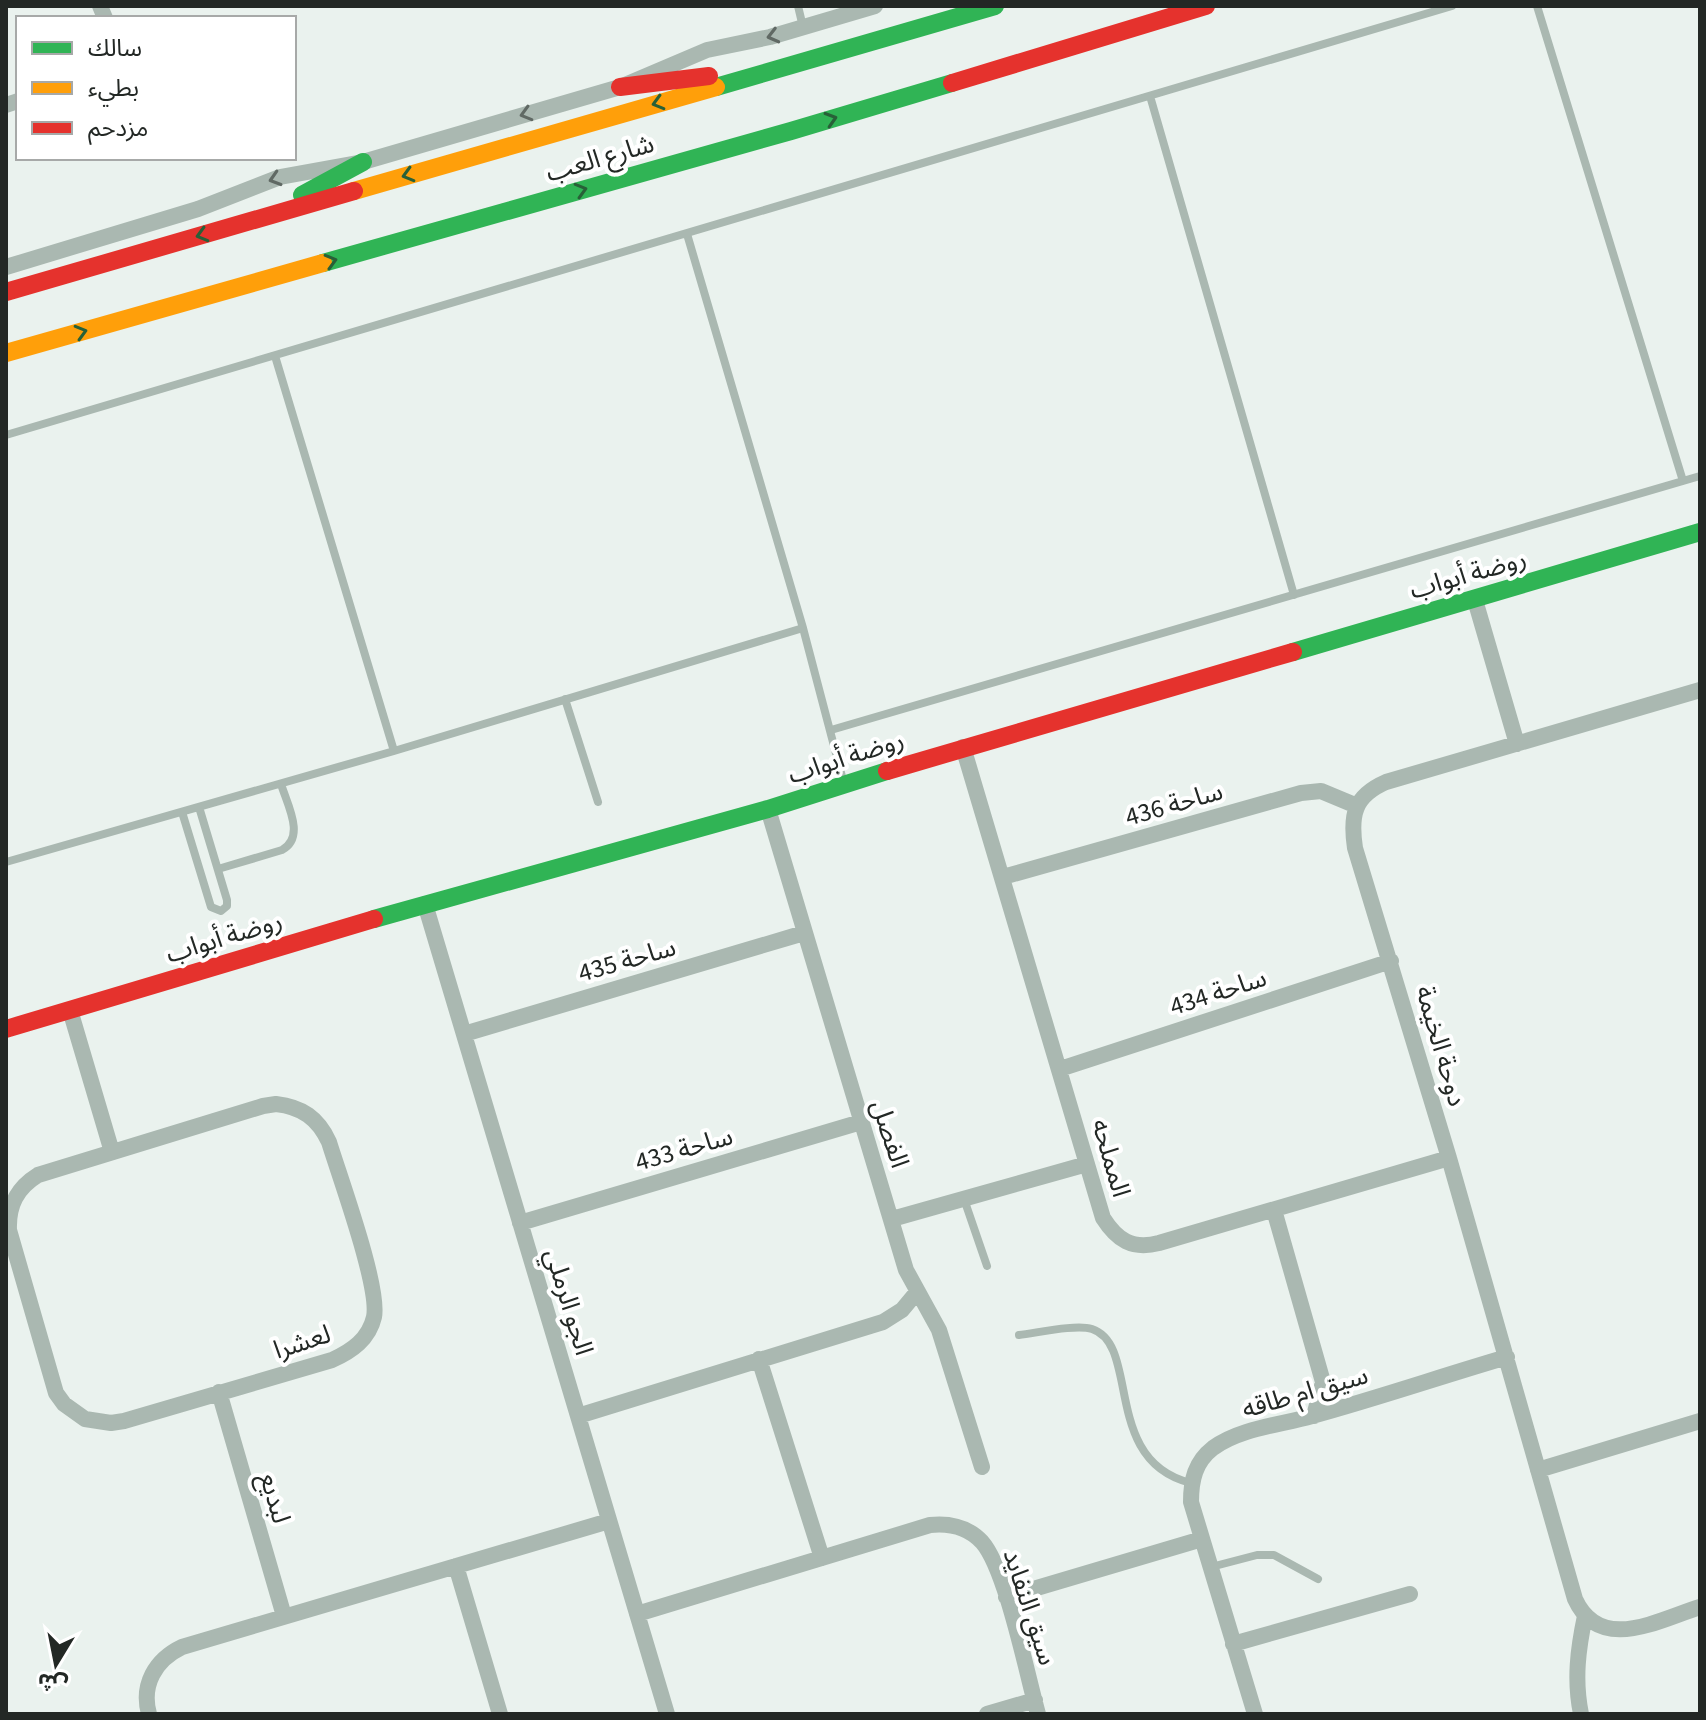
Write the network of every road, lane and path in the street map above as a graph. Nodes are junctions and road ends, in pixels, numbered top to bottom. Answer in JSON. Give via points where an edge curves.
{"nodes":[{"id":1,"x":798,"y":6,"type":"edge"},
{"id":2,"x":875,"y":6,"type":"edge"},
{"id":3,"x":995,"y":6,"type":"edge"},
{"id":4,"x":1206,"y":6,"type":"edge"},
{"id":5,"x":1452,"y":6,"type":"edge"},
{"id":6,"x":1537,"y":6,"type":"edge"},
{"id":7,"x":803,"y":27,"type":"junction"},
{"id":8,"x":787,"y":66,"type":"junction"},
{"id":9,"x":620,"y":87,"type":"junction"},
{"id":10,"x":1150,"y":96,"type":"junction"},
{"id":11,"x":363,"y":162,"type":"junction"},
{"id":12,"x":263,"y":217,"type":"junction"},
{"id":13,"x":687,"y":234,"type":"junction"},
{"id":14,"x":6,"y":267,"type":"edge"},
{"id":15,"x":6,"y":292,"type":"edge"},
{"id":16,"x":6,"y":353,"type":"edge"},
{"id":17,"x":275,"y":356,"type":"junction"},
{"id":18,"x":6,"y":435,"type":"edge"},
{"id":19,"x":1700,"y":476,"type":"edge"},
{"id":20,"x":1683,"y":481,"type":"junction"},
{"id":21,"x":1700,"y":532,"type":"edge"},
{"id":22,"x":1294,"y":595,"type":"junction"},
{"id":23,"x":1475,"y":600,"type":"junction"},
{"id":24,"x":803,"y":628,"type":"junction"},
{"id":25,"x":1699,"y":695,"type":"edge"},
{"id":26,"x":565,"y":699,"type":"junction"},
{"id":27,"x":831,"y":730,"type":"junction"},
{"id":28,"x":1517,"y":744,"type":"junction"},
{"id":29,"x":963,"y":747,"type":"junction"},
{"id":30,"x":394,"y":751,"type":"junction"},
{"id":31,"x":281,"y":784,"type":"junction"},
{"id":32,"x":844,"y":785,"type":"junction"},
{"id":33,"x":598,"y":802,"type":"dead end"},
{"id":34,"x":1357,"y":806,"type":"junction"},
{"id":35,"x":199,"y":807,"type":"junction"},
{"id":36,"x":768,"y":809,"type":"junction"},
{"id":37,"x":182,"y":812,"type":"junction"},
{"id":38,"x":6,"y":862,"type":"edge"},
{"id":39,"x":218,"y":869,"type":"junction"},
{"id":40,"x":1003,"y":877,"type":"junction"},
{"id":41,"x":425,"y":904,"type":"junction"},
{"id":42,"x":804,"y":933,"type":"junction"},
{"id":43,"x":1391,"y":961,"type":"junction"},
{"id":44,"x":70,"y":1010,"type":"junction"},
{"id":45,"x":6,"y":1029,"type":"edge"},
{"id":46,"x":464,"y":1034,"type":"junction"},
{"id":47,"x":1060,"y":1069,"type":"junction"},
{"id":48,"x":861,"y":1122,"type":"junction"},
{"id":49,"x":112,"y":1152,"type":"junction"},
{"id":50,"x":1449,"y":1158,"type":"junction"},
{"id":51,"x":1087,"y":1164,"type":"junction"},
{"id":52,"x":964,"y":1199,"type":"junction"},
{"id":53,"x":1274,"y":1210,"type":"junction"},
{"id":54,"x":892,"y":1219,"type":"junction"},
{"id":55,"x":520,"y":1223,"type":"junction"},
{"id":56,"x":987,"y":1266,"type":"dead end"},
{"id":57,"x":917,"y":1292,"type":"junction"},
{"id":58,"x":1019,"y":1335,"type":"dead end"},
{"id":59,"x":1507,"y":1357,"type":"junction"},
{"id":60,"x":759,"y":1359,"type":"junction"},
{"id":61,"x":1323,"y":1382,"type":"junction"},
{"id":62,"x":219,"y":1392,"type":"junction"},
{"id":63,"x":1355,"y":1404,"type":"junction"},
{"id":64,"x":578,"y":1416,"type":"junction"},
{"id":65,"x":1314,"y":1416,"type":"junction"},
{"id":66,"x":1700,"y":1421,"type":"edge"},
{"id":67,"x":982,"y":1467,"type":"dead end"},
{"id":68,"x":1538,"y":1470,"type":"junction"},
{"id":69,"x":1191,"y":1483,"type":"junction"},
{"id":70,"x":609,"y":1521,"type":"junction"},
{"id":71,"x":1202,"y":1539,"type":"junction"},
{"id":72,"x":822,"y":1558,"type":"junction"},
{"id":73,"x":456,"y":1566,"type":"junction"},
{"id":74,"x":1210,"y":1567,"type":"junction"},
{"id":75,"x":1318,"y":1579,"type":"dead end"},
{"id":76,"x":1410,"y":1594,"type":"dead end"},
{"id":77,"x":1006,"y":1597,"type":"junction"},
{"id":78,"x":1700,"y":1607,"type":"edge"},
{"id":79,"x":637,"y":1614,"type":"junction"},
{"id":80,"x":284,"y":1616,"type":"junction"},
{"id":81,"x":1585,"y":1616,"type":"junction"},
{"id":82,"x":1233,"y":1644,"type":"junction"},
{"id":83,"x":1036,"y":1707,"type":"edge"},
{"id":84,"x":149,"y":1714,"type":"edge"},
{"id":85,"x":500,"y":1714,"type":"edge"},
{"id":86,"x":667,"y":1714,"type":"edge"},
{"id":87,"x":987,"y":1714,"type":"edge"},
{"id":88,"x":1255,"y":1714,"type":"edge"},
{"id":89,"x":1581,"y":1714,"type":"edge"}],
"edges":[{"from":1,"to":7,"type":"lane"},
{"from":2,"to":7,"type":"street"},
{"from":3,"to":8,"type":"main road","name":"شارع العب"},
{"from":16,"to":4,"type":"main road","name":"شارع العب","one_way":true,"via":[[791,131]]},
{"from":5,"to":10,"type":"lane"},
{"from":6,"to":20,"type":"lane"},
{"from":7,"to":9,"type":"street","one_way":true,"via":[[707,50]]},
{"from":8,"to":9,"type":"main road"},
{"from":8,"to":12,"type":"main road","name":"شارع العب","one_way":true},
{"from":9,"to":11,"type":"street","one_way":true},
{"from":10,"to":13,"type":"lane"},
{"from":10,"to":22,"type":"lane"},
{"from":11,"to":12,"type":"main road"},
{"from":11,"to":14,"type":"street","one_way":true,"via":[[280,177],[198,209]]},
{"from":12,"to":15,"type":"main road","name":"شارع العب","one_way":true},
{"from":13,"to":17,"type":"lane"},
{"from":13,"to":24,"type":"lane"},
{"from":17,"to":18,"type":"lane"},
{"from":17,"to":30,"type":"lane"},
{"from":19,"to":20,"type":"lane"},
{"from":20,"to":22,"type":"lane"},
{"from":21,"to":23,"type":"main road","name":"روضة أبواب"},
{"from":22,"to":27,"type":"lane"},
{"from":23,"to":28,"type":"street"},
{"from":23,"to":29,"type":"main road","name":"روضة أبواب"},
{"from":24,"to":26,"type":"lane"},
{"from":24,"to":27,"type":"lane"},
{"from":25,"to":28,"type":"street"},
{"from":26,"to":30,"type":"lane"},
{"from":26,"to":33,"type":"lane"},
{"from":27,"to":32,"type":"lane"},
{"from":28,"to":34,"type":"street","via":[[1386,782],[1370,789]]},
{"from":29,"to":32,"type":"main road","name":"روضة أبواب"},
{"from":29,"to":40,"type":"street","name":"المملحه"},
{"from":30,"to":31,"type":"lane"},
{"from":31,"to":35,"type":"lane"},
{"from":31,"to":39,"type":"lane","via":[[295,831],[290,845]]},
{"from":32,"to":36,"type":"main road","name":"روضة أبواب"},
{"from":34,"to":40,"type":"street","name":"ساحة 436","via":[[1321,791],[1301,793]]},
{"from":34,"to":43,"type":"street","name":"دوحة الخيمة","via":[[1355,848]]},
{"from":35,"to":37,"type":"lane"},
{"from":35,"to":39,"type":"lane"},
{"from":36,"to":41,"type":"main road","name":"روضة أبواب"},
{"from":36,"to":42,"type":"street","name":"الفصل"},
{"from":37,"to":38,"type":"lane"},
{"from":37,"to":39,"type":"lane","via":[[211,907],[221,911],[227,900]]},
{"from":40,"to":47,"type":"street","name":"المملحه"},
{"from":41,"to":44,"type":"main road","name":"روضة أبواب"},
{"from":41,"to":46,"type":"street","name":"الجو الرملي"},
{"from":42,"to":46,"type":"street","name":"ساحة 435"},
{"from":42,"to":48,"type":"street","name":"الفصل"},
{"from":43,"to":47,"type":"street","name":"ساحة 434"},
{"from":43,"to":50,"type":"street","name":"دوحة الخيمة"},
{"from":44,"to":45,"type":"main road","name":"روضة أبواب"},
{"from":44,"to":49,"type":"street"},
{"from":46,"to":55,"type":"street","name":"الجو الرملي"},
{"from":47,"to":51,"type":"street","name":"المملحه"},
{"from":48,"to":54,"type":"street","name":"الفصل"},
{"from":48,"to":55,"type":"street","name":"ساحة 433"},
{"from":49,"to":62,"type":"street","name":"لعشرا","via":[[38,1175],[11,1204],[9,1230],[56,1393],[85,1419],[111,1423]]},
{"from":49,"to":62,"type":"street","name":"لعشرا","via":[[276,1104],[303,1111],[329,1142],[373,1288],[368,1333],[332,1360]]},
{"from":50,"to":53,"type":"street","name":"المملحه"},
{"from":50,"to":59,"type":"street","name":"دوحة الخيمة"},
{"from":51,"to":52,"type":"street"},
{"from":51,"to":53,"type":"street","name":"المملحه","via":[[1103,1218],[1121,1241],[1131,1245],[1150,1246]]},
{"from":52,"to":54,"type":"street"},
{"from":52,"to":56,"type":"lane"},
{"from":53,"to":61,"type":"street"},
{"from":54,"to":57,"type":"street","name":"الفصل"},
{"from":55,"to":64,"type":"street","name":"الجو الرملي"},
{"from":57,"to":60,"type":"street","via":[[883,1322]]},
{"from":57,"to":67,"type":"street","name":"الفصل","via":[[939,1330]]},
{"from":58,"to":69,"type":"lane","via":[[1083,1327],[1101,1334],[1112,1351],[1141,1450],[1163,1474]]},
{"from":59,"to":63,"type":"street","name":"سيق ام طاقه"},
{"from":59,"to":68,"type":"street","name":"دوحة الخيمة"},
{"from":60,"to":64,"type":"street"},
{"from":60,"to":72,"type":"street"},
{"from":61,"to":63,"type":"street"},
{"from":61,"to":65,"type":"street"},
{"from":62,"to":80,"type":"street","name":"لبديع"},
{"from":63,"to":65,"type":"street","name":"سيق ام طاقه"},
{"from":64,"to":70,"type":"street","name":"الجو الرملي"},
{"from":65,"to":69,"type":"street","name":"سيق ام طاقه","via":[[1225,1440],[1202,1459]]},
{"from":66,"to":68,"type":"street"},
{"from":68,"to":81,"type":"street","name":"دوحة الخيمة","via":[[1575,1599]]},
{"from":69,"to":71,"type":"street"},
{"from":70,"to":73,"type":"street"},
{"from":70,"to":79,"type":"street","name":"الجو الرملي"},
{"from":71,"to":74,"type":"street"},
{"from":71,"to":77,"type":"street"},
{"from":72,"to":77,"type":"street","name":"سيق النفايد","via":[[943,1523],[983,1543]]},
{"from":72,"to":79,"type":"street","name":"سيق النفايد"},
{"from":73,"to":80,"type":"street"},
{"from":73,"to":85,"type":"street"},
{"from":74,"to":75,"type":"lane","via":[[1274,1555]]},
{"from":74,"to":82,"type":"street"},
{"from":76,"to":82,"type":"street"},
{"from":77,"to":83,"type":"street","name":"سيق النفايد"},
{"from":78,"to":81,"type":"street","via":[[1626,1630],[1603,1628]]},
{"from":79,"to":86,"type":"street","name":"الجو الرملي"},
{"from":80,"to":84,"type":"street","via":[[171,1652],[150,1677]]},
{"from":81,"to":89,"type":"street","via":[[1577,1657]]},
{"from":82,"to":88,"type":"street"},
{"from":83,"to":87,"type":"street"}]}
